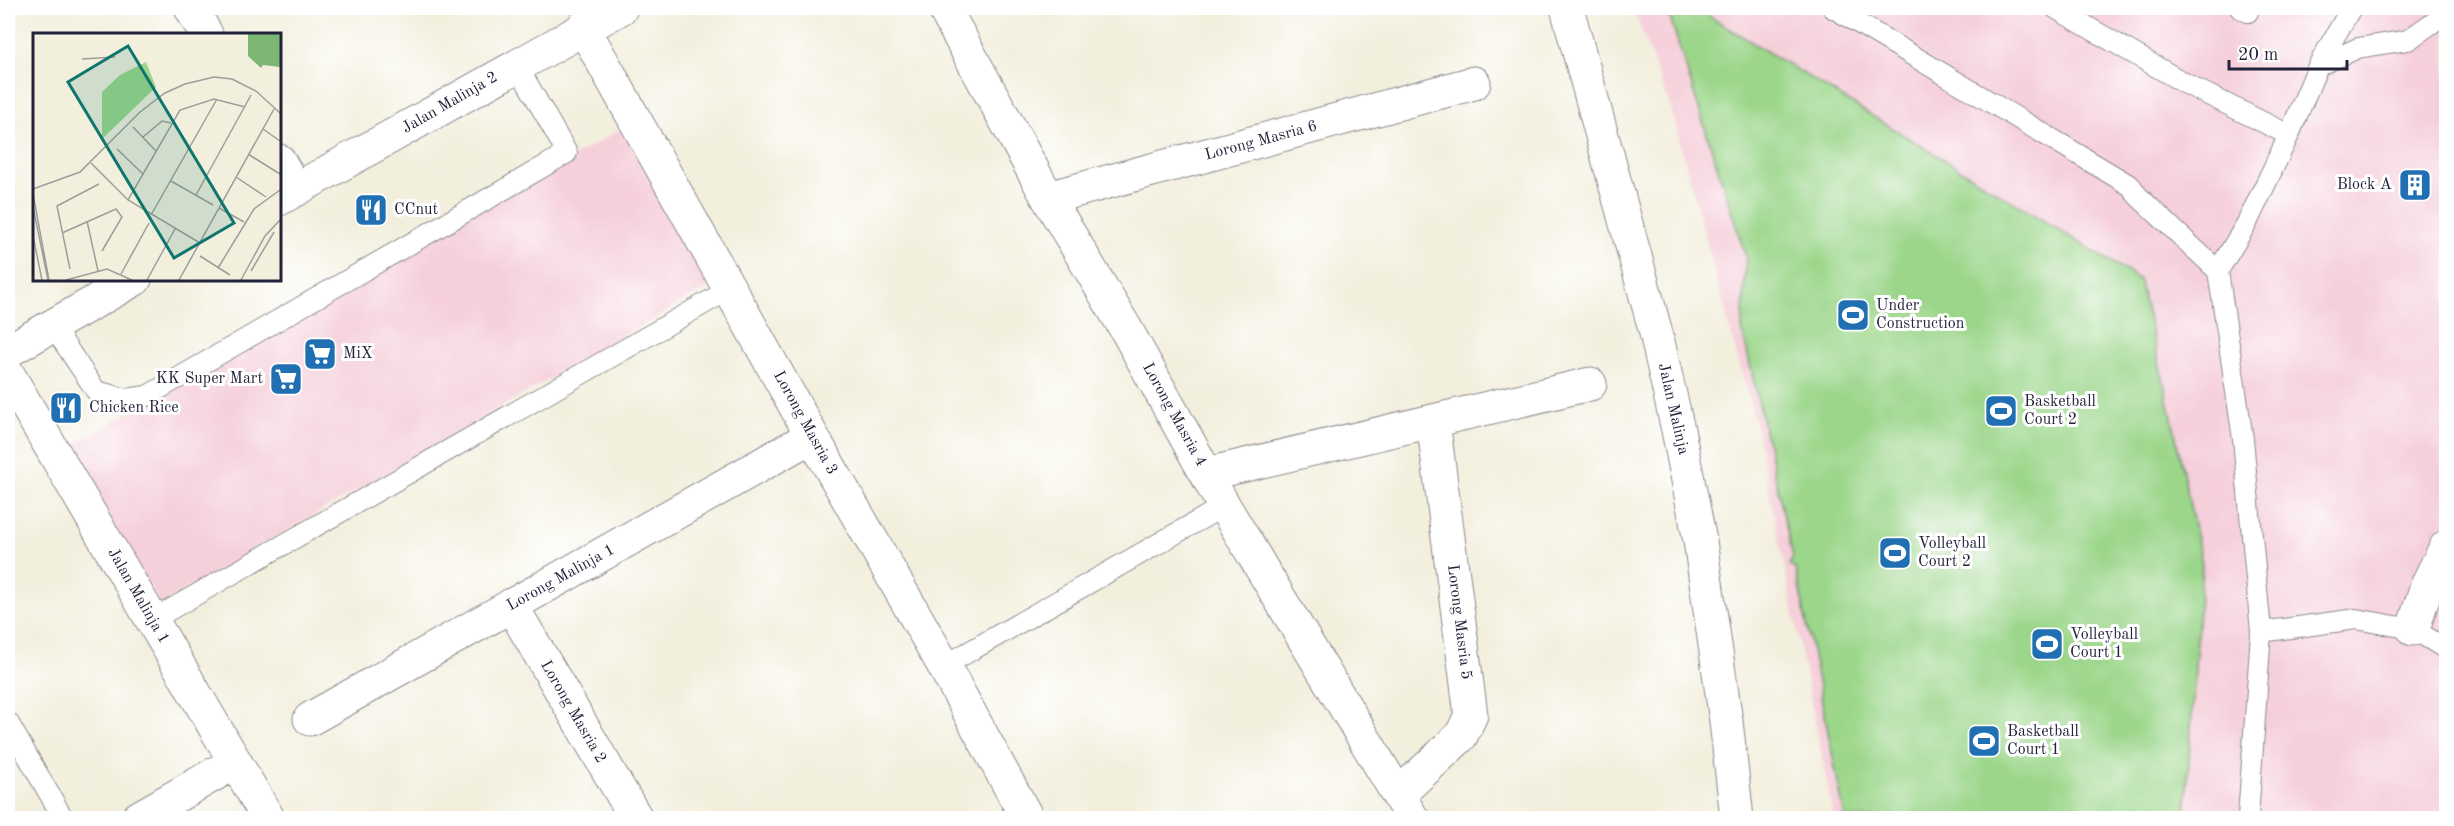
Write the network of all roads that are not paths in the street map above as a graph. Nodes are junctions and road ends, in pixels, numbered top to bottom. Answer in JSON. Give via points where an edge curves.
{"nodes":[{"id":1,"x":191,"y":8,"type":"edge"},
{"id":2,"x":621,"y":8,"type":"edge"},
{"id":3,"x":944,"y":8,"type":"edge"},
{"id":4,"x":1567,"y":8,"type":"edge"},
{"id":5,"x":1833,"y":8,"type":"edge"},
{"id":6,"x":2055,"y":8,"type":"edge"},
{"id":7,"x":2348,"y":8,"type":"edge"},
{"id":8,"x":2446,"y":13,"type":"edge"},
{"id":9,"x":583,"y":27,"type":"junction"},
{"id":10,"x":205,"y":33,"type":"edge"},
{"id":11,"x":517,"y":65,"type":"junction"},
{"id":12,"x":2318,"y":66,"type":"junction"},
{"id":13,"x":1474,"y":83,"type":"dead end"},
{"id":14,"x":2289,"y":135,"type":"junction"},
{"id":15,"x":280,"y":165,"type":"edge"},
{"id":16,"x":287,"y":195,"type":"edge"},
{"id":17,"x":1048,"y":198,"type":"junction"},
{"id":18,"x":2218,"y":271,"type":"junction"},
{"id":19,"x":133,"y":280,"type":"edge"},
{"id":20,"x":730,"y":289,"type":"junction"},
{"id":21,"x":52,"y":325,"type":"junction"},
{"id":22,"x":8,"y":351,"type":"edge"},
{"id":23,"x":8,"y":374,"type":"edge"},
{"id":24,"x":1590,"y":384,"type":"dead end"},
{"id":25,"x":1433,"y":421,"type":"junction"},
{"id":26,"x":812,"y":436,"type":"junction"},
{"id":27,"x":1207,"y":474,"type":"junction"},
{"id":28,"x":1224,"y":506,"type":"junction"},
{"id":29,"x":2446,"y":547,"type":"edge"},
{"id":30,"x":511,"y":605,"type":"junction"},
{"id":31,"x":152,"y":620,"type":"junction"},
{"id":32,"x":2413,"y":629,"type":"junction"},
{"id":33,"x":2261,"y":632,"type":"junction"},
{"id":34,"x":2446,"y":649,"type":"edge"},
{"id":35,"x":944,"y":666,"type":"junction"},
{"id":36,"x":310,"y":719,"type":"dead end"},
{"id":37,"x":8,"y":722,"type":"edge"},
{"id":38,"x":234,"y":763,"type":"junction"},
{"id":39,"x":1405,"y":807,"type":"edge"},
{"id":40,"x":63,"y":819,"type":"edge"},
{"id":41,"x":138,"y":819,"type":"edge"},
{"id":42,"x":268,"y":819,"type":"edge"},
{"id":43,"x":636,"y":819,"type":"edge"},
{"id":44,"x":1027,"y":819,"type":"edge"},
{"id":45,"x":1737,"y":819,"type":"edge"},
{"id":46,"x":2248,"y":819,"type":"edge"}],
"edges":[{"from":1,"to":10,"type":"street"},
{"from":2,"to":9,"type":"street","name":"Jalan Malinja 2"},
{"from":3,"to":17,"type":"street","name":"Lorong Masria 4"},
{"from":4,"to":45,"type":"street","name":"Jalan Malinja","via":[[1656,333],[1678,430],[1700,541]]},
{"from":5,"to":18,"type":"lane","via":[[2131,186]]},
{"from":6,"to":14,"type":"lane","via":[[2186,84]]},
{"from":7,"to":12,"type":"lane"},
{"from":8,"to":12,"type":"lane","via":[[2408,40],[2358,48]]},
{"from":9,"to":11,"type":"street","name":"Jalan Malinja 2"},
{"from":9,"to":20,"type":"street","name":"Lorong Masria 3"},
{"from":11,"to":16,"type":"street","name":"Jalan Malinja 2"},
{"from":11,"to":21,"type":"lane","via":[[567,153],[147,396],[126,399],[96,391]]},
{"from":12,"to":14,"type":"lane"},
{"from":13,"to":17,"type":"street","name":"Lorong Masria 6"},
{"from":14,"to":18,"type":"lane","via":[[2247,223]]},
{"from":15,"to":16,"type":"street"},
{"from":17,"to":27,"type":"street","name":"Lorong Masria 4"},
{"from":18,"to":33,"type":"lane","via":[[2243,440]]},
{"from":19,"to":21,"type":"street"},
{"from":20,"to":26,"type":"street","name":"Lorong Masria 3"},
{"from":20,"to":31,"type":"lane"},
{"from":21,"to":22,"type":"street"},
{"from":23,"to":31,"type":"street","name":"Jalan Malinja 1"},
{"from":24,"to":25,"type":"street"},
{"from":25,"to":27,"type":"street"},
{"from":25,"to":39,"type":"street","name":"Lorong Masria 5","via":[[1471,715],[1461,736]]},
{"from":26,"to":30,"type":"street","name":"Lorong Malinja 1"},
{"from":26,"to":35,"type":"street","name":"Lorong Masria 3"},
{"from":27,"to":28,"type":"street","name":"Lorong Masria 4"},
{"from":28,"to":35,"type":"lane"},
{"from":28,"to":39,"type":"street","name":"Lorong Masria 4"},
{"from":29,"to":32,"type":"street","via":[[2427,585]]},
{"from":30,"to":36,"type":"street","name":"Lorong Malinja 1"},
{"from":30,"to":43,"type":"street","name":"Lorong Masria 2"},
{"from":31,"to":38,"type":"street","name":"Jalan Malinja 1"},
{"from":32,"to":33,"type":"lane","via":[[2356,619]]},
{"from":32,"to":34,"type":"lane"},
{"from":33,"to":46,"type":"lane"},
{"from":35,"to":44,"type":"street","name":"Lorong Masria 3"},
{"from":37,"to":40,"type":"lane"},
{"from":38,"to":41,"type":"street"},
{"from":38,"to":42,"type":"street","name":"Jalan Malinja 1"}]}
